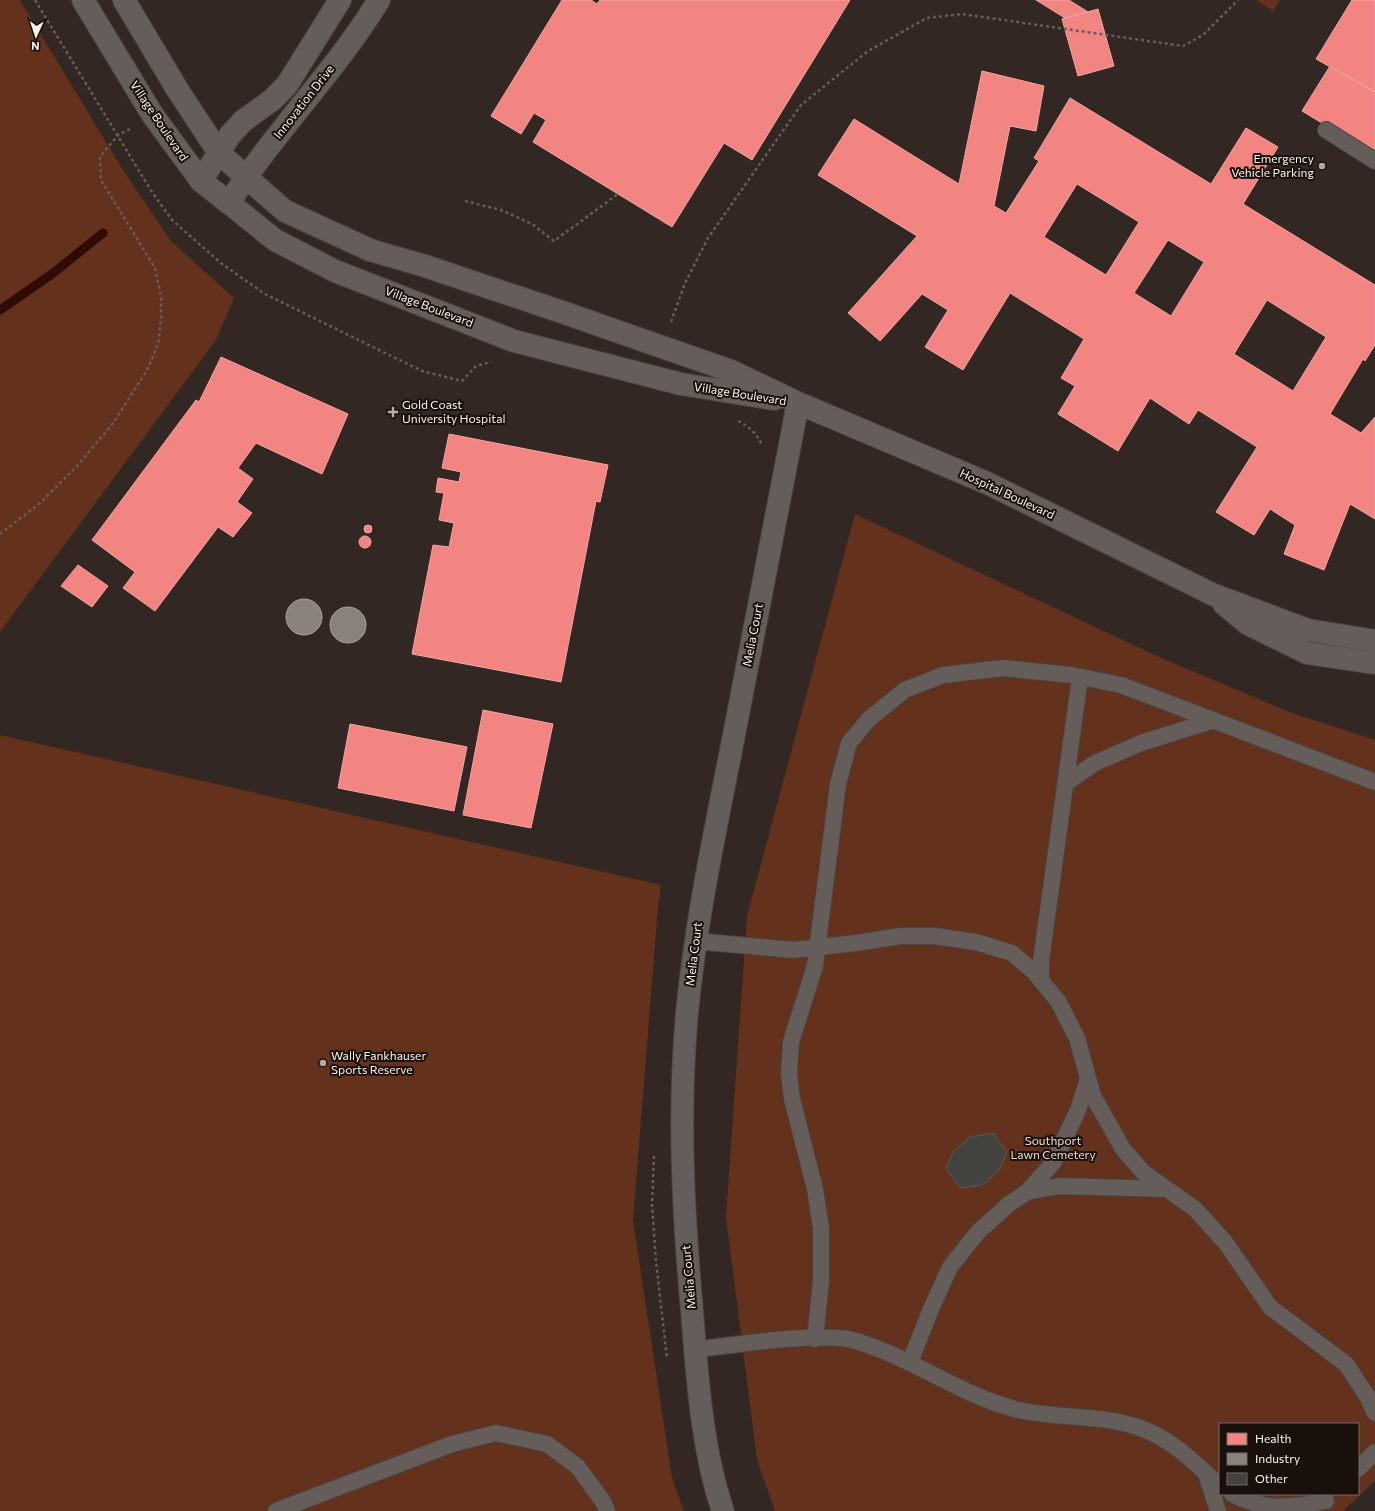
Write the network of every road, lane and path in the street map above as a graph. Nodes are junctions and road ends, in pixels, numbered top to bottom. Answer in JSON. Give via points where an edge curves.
{"nodes":[{"id":1,"x":83,"y":0,"type":"edge"},
{"id":2,"x":124,"y":0,"type":"edge"},
{"id":3,"x":340,"y":0,"type":"edge"},
{"id":4,"x":379,"y":0,"type":"edge"},
{"id":5,"x":1238,"y":0,"type":"edge"},
{"id":6,"x":133,"y":126,"type":"dead end"},
{"id":7,"x":1326,"y":130,"type":"dead end"},
{"id":8,"x":219,"y":153,"type":"junction"},
{"id":9,"x":1375,"y":161,"type":"edge"},
{"id":10,"x":246,"y":177,"type":"junction"},
{"id":11,"x":201,"y":181,"type":"junction"},
{"id":12,"x":618,"y":194,"type":"dead end"},
{"id":13,"x":465,"y":201,"type":"dead end"},
{"id":14,"x":229,"y":203,"type":"junction"},
{"id":15,"x":671,"y":322,"type":"dead end"},
{"id":16,"x":798,"y":403,"type":"junction"},
{"id":17,"x":0,"y":534,"type":"edge"},
{"id":18,"x":1212,"y":594,"type":"junction"},
{"id":19,"x":1375,"y":641,"type":"edge"},
{"id":20,"x":1375,"y":663,"type":"edge"},
{"id":21,"x":1080,"y":677,"type":"junction"},
{"id":22,"x":1214,"y":720,"type":"junction"},
{"id":23,"x":1375,"y":782,"type":"edge"},
{"id":24,"x":1065,"y":784,"type":"junction"},
{"id":25,"x":695,"y":941,"type":"junction"},
{"id":26,"x":818,"y":948,"type":"junction"},
{"id":27,"x":1041,"y":980,"type":"junction"},
{"id":28,"x":1088,"y":1079,"type":"junction"},
{"id":29,"x":1167,"y":1189,"type":"junction"},
{"id":30,"x":1027,"y":1192,"type":"junction"},
{"id":31,"x":815,"y":1339,"type":"junction"},
{"id":32,"x":695,"y":1349,"type":"junction"},
{"id":33,"x":910,"y":1362,"type":"junction"},
{"id":34,"x":1375,"y":1413,"type":"edge"},
{"id":35,"x":1375,"y":1452,"type":"edge"},
{"id":36,"x":1359,"y":1468,"type":"edge"},
{"id":37,"x":1205,"y":1473,"type":"junction"},
{"id":38,"x":1219,"y":1485,"type":"edge"},
{"id":39,"x":1234,"y":1495,"type":"edge"},
{"id":40,"x":1324,"y":1502,"type":"edge"},
{"id":41,"x":276,"y":1511,"type":"edge"},
{"id":42,"x":607,"y":1511,"type":"edge"},
{"id":43,"x":723,"y":1511,"type":"edge"},
{"id":44,"x":1218,"y":1511,"type":"edge"}],
"edges":[{"from":1,"to":11,"type":"street","name":"Village Boulevard","via":[[146,106]]},
{"from":2,"to":8,"type":"street","name":"Village Boulevard"},
{"from":3,"to":8,"type":"street","name":"Innovation Drive","via":[[287,85],[272,100],[243,121]]},
{"from":4,"to":10,"type":"street","name":"Innovation Drive","via":[[334,64]]},
{"from":5,"to":15,"type":"path","via":[[1204,35],[1183,46],[962,14],[927,18],[874,47],[801,105],[708,238],[685,282]]},
{"from":6,"to":17,"type":"path","via":[[118,136],[100,156],[101,180],[155,268],[162,318],[158,344],[148,370],[114,422],[78,465],[40,503]]},
{"from":7,"to":9,"type":"lane"},
{"from":8,"to":10,"type":"street","name":"Village Boulevard"},
{"from":8,"to":11,"type":"street","name":"Innovation Drive"},
{"from":10,"to":14,"type":"street","name":"Innovation Drive"},
{"from":10,"to":16,"type":"street","name":"Village Boulevard","via":[[285,211],[370,250],[559,311],[723,369]]},
{"from":11,"to":14,"type":"street","name":"Village Boulevard"},
{"from":12,"to":13,"type":"path","via":[[554,241],[520,218],[501,210]]},
{"from":14,"to":16,"type":"street","name":"Village Boulevard","via":[[274,240],[336,271],[514,341],[681,384]]},
{"from":16,"to":18,"type":"street","name":"Hospital Boulevard","via":[[987,483]]},
{"from":16,"to":25,"type":"street","name":"Melia Court"},
{"from":18,"to":19,"type":"street","name":"Hospital Boulevard","via":[[1308,630]]},
{"from":18,"to":20,"type":"street","name":"Hospital Boulevard","via":[[1248,624],[1307,653]]},
{"from":21,"to":22,"type":"lane","via":[[1121,685]]},
{"from":21,"to":24,"type":"lane"},
{"from":21,"to":26,"type":"lane","via":[[1003,668],[943,676],[905,690],[869,718],[849,743],[838,784]]},
{"from":22,"to":23,"type":"lane"},
{"from":22,"to":24,"type":"lane","via":[[1135,745],[1095,763]]},
{"from":24,"to":27,"type":"lane","via":[[1041,961]]},
{"from":25,"to":26,"type":"lane","via":[[793,950]]},
{"from":25,"to":32,"type":"street","name":"Melia Court","via":[[687,1016],[682,1152],[686,1246]]},
{"from":26,"to":27,"type":"lane","via":[[901,936],[935,936],[976,942],[1012,953]]},
{"from":26,"to":31,"type":"lane","via":[[815,966],[791,1042],[789,1074],[792,1099],[815,1188],[821,1228],[821,1281]]},
{"from":27,"to":28,"type":"lane","via":[[1058,1001],[1077,1038]]},
{"from":28,"to":29,"type":"lane","via":[[1093,1096],[1123,1149],[1144,1172]]},
{"from":28,"to":30,"type":"lane","via":[[1078,1110],[1053,1163]]},
{"from":29,"to":30,"type":"lane","via":[[1059,1186]]},
{"from":29,"to":34,"type":"lane","via":[[1195,1209],[1225,1242],[1270,1307],[1346,1364]]},
{"from":30,"to":33,"type":"lane","via":[[1009,1204],[978,1232],[950,1268]]},
{"from":31,"to":32,"type":"lane"},
{"from":31,"to":33,"type":"lane","via":[[840,1338],[868,1345]]},
{"from":32,"to":43,"type":"street","name":"Melia Court","via":[[710,1457],[716,1491]]},
{"from":33,"to":37,"type":"lane","via":[[979,1397],[1016,1409],[1110,1420],[1143,1429],[1170,1443]]},
{"from":35,"to":36,"type":"lane"},
{"from":37,"to":38,"type":"lane"},
{"from":37,"to":44,"type":"lane"},
{"from":39,"to":40,"type":"lane","via":[[1245,1502],[1268,1508],[1289,1509]]},
{"from":41,"to":42,"type":"lane","via":[[452,1444],[496,1433],[548,1444],[578,1466]]}]}
